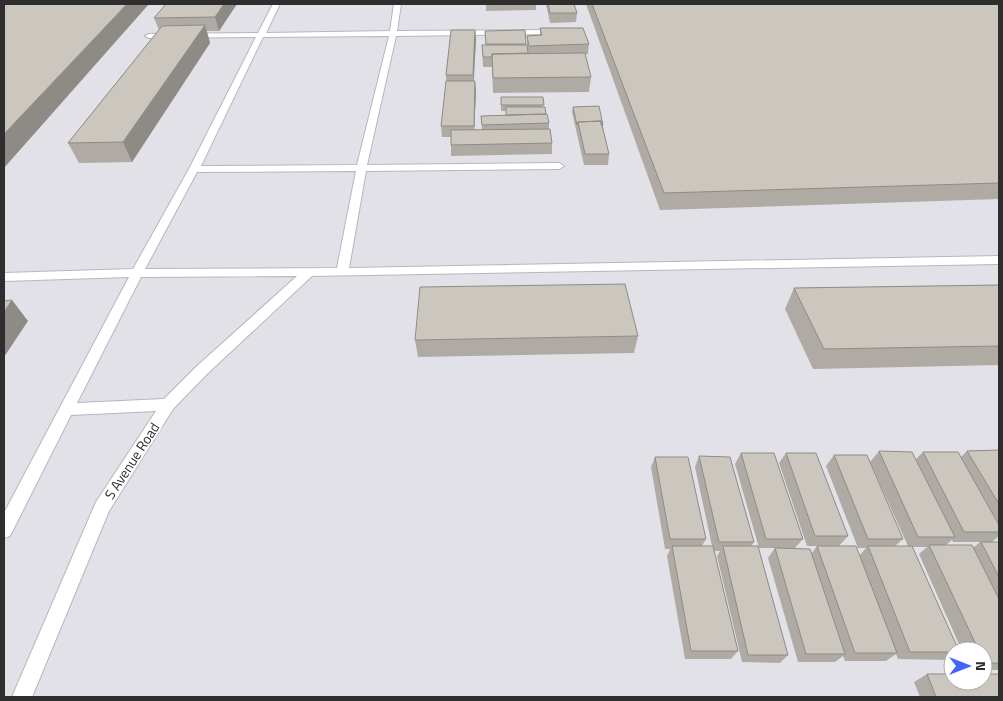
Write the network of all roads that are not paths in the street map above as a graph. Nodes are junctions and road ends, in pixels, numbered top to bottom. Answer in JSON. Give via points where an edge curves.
{"nodes":[{"id":1,"x":276,"y":4,"type":"edge"},
{"id":2,"x":397,"y":4,"type":"edge"},
{"id":3,"x":564,"y":32,"type":"edge"},
{"id":4,"x":262,"y":34,"type":"junction"},
{"id":5,"x":393,"y":34,"type":"junction"},
{"id":6,"x":149,"y":36,"type":"dead end"},
{"id":7,"x":559,"y":166,"type":"dead end"},
{"id":8,"x":194,"y":168,"type":"junction"},
{"id":9,"x":361,"y":168,"type":"junction"},
{"id":10,"x":999,"y":260,"type":"edge"},
{"id":11,"x":137,"y":272,"type":"junction"},
{"id":12,"x":310,"y":272,"type":"junction"},
{"id":13,"x":342,"y":272,"type":"junction"},
{"id":14,"x":4,"y":278,"type":"edge"},
{"id":15,"x":168,"y":405,"type":"junction"},
{"id":16,"x":67,"y":409,"type":"junction"},
{"id":17,"x":4,"y":530,"type":"edge"},
{"id":18,"x":22,"y":697,"type":"edge"}],
"edges":[{"from":1,"to":4,"type":"lane"},
{"from":2,"to":5,"type":"lane"},
{"from":3,"to":5,"type":"lane"},
{"from":4,"to":5,"type":"lane"},
{"from":4,"to":6,"type":"lane"},
{"from":4,"to":8,"type":"lane"},
{"from":5,"to":9,"type":"lane"},
{"from":7,"to":9,"type":"lane"},
{"from":8,"to":9,"type":"lane"},
{"from":8,"to":11,"type":"lane"},
{"from":9,"to":13,"type":"lane"},
{"from":10,"to":13,"type":"lane"},
{"from":11,"to":12,"type":"lane"},
{"from":11,"to":14,"type":"lane"},
{"from":11,"to":16,"type":"lane"},
{"from":12,"to":13,"type":"lane"},
{"from":12,"to":15,"type":"lane","name":"S Avenue Road"},
{"from":15,"to":16,"type":"lane"},
{"from":15,"to":18,"type":"lane","name":"S Avenue Road","via":[[102,507]]},
{"from":16,"to":17,"type":"lane"}]}
